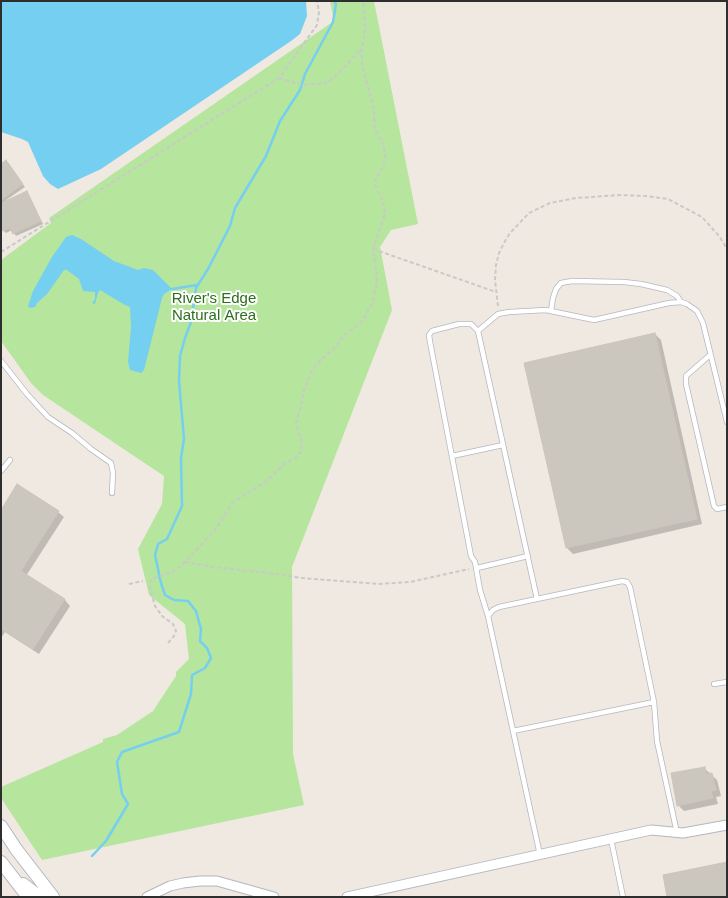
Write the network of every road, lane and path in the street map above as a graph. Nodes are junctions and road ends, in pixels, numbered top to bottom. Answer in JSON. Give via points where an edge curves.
{"nodes":[{"id":1,"x":317,"y":1,"type":"edge"},
{"id":2,"x":363,"y":1,"type":"edge"},
{"id":3,"x":362,"y":49,"type":"junction"},
{"id":4,"x":279,"y":78,"type":"junction"},
{"id":5,"x":373,"y":249,"type":"junction"},
{"id":6,"x":727,"y":249,"type":"edge"},
{"id":7,"x":1,"y":252,"type":"edge"},
{"id":8,"x":496,"y":292,"type":"junction"},
{"id":9,"x":681,"y":302,"type":"junction"},
{"id":10,"x":551,"y":311,"type":"junction"},
{"id":11,"x":498,"y":314,"type":"junction"},
{"id":12,"x":478,"y":331,"type":"junction"},
{"id":13,"x":710,"y":355,"type":"junction"},
{"id":14,"x":1,"y":361,"type":"edge"},
{"id":15,"x":727,"y":422,"type":"edge"},
{"id":16,"x":503,"y":445,"type":"junction"},
{"id":17,"x":452,"y":456,"type":"junction"},
{"id":18,"x":10,"y":460,"type":"dead end"},
{"id":19,"x":1,"y":471,"type":"edge"},
{"id":20,"x":112,"y":493,"type":"dead end"},
{"id":21,"x":727,"y":507,"type":"edge"},
{"id":22,"x":528,"y":556,"type":"junction"},
{"id":23,"x":185,"y":562,"type":"junction"},
{"id":24,"x":476,"y":568,"type":"junction"},
{"id":25,"x":143,"y":581,"type":"dead end"},
{"id":26,"x":129,"y":584,"type":"dead end"},
{"id":27,"x":537,"y":599,"type":"junction"},
{"id":28,"x":488,"y":616,"type":"junction"},
{"id":29,"x":168,"y":643,"type":"dead end"},
{"id":30,"x":727,"y":682,"type":"edge"},
{"id":31,"x":714,"y":684,"type":"dead end"},
{"id":32,"x":654,"y":702,"type":"junction"},
{"id":33,"x":513,"y":731,"type":"junction"},
{"id":34,"x":727,"y":825,"type":"edge"},
{"id":35,"x":1,"y":826,"type":"edge"},
{"id":36,"x":677,"y":833,"type":"junction"},
{"id":37,"x":611,"y":839,"type":"junction"},
{"id":38,"x":540,"y":855,"type":"junction"},
{"id":39,"x":1,"y":862,"type":"edge"},
{"id":40,"x":13,"y":877,"type":"junction"},
{"id":41,"x":368,"y":894,"type":"edge"},
{"id":42,"x":28,"y":897,"type":"edge"},
{"id":43,"x":40,"y":897,"type":"edge"},
{"id":44,"x":53,"y":897,"type":"edge"},
{"id":45,"x":147,"y":897,"type":"edge"},
{"id":46,"x":274,"y":897,"type":"edge"},
{"id":47,"x":347,"y":897,"type":"edge"},
{"id":48,"x":623,"y":897,"type":"edge"}],
"edges":[{"from":1,"to":4,"type":"path","via":[[317,25]]},
{"from":2,"to":3,"type":"path","via":[[365,27]]},
{"from":3,"to":4,"type":"path","via":[[327,83],[302,84]]},
{"from":3,"to":5,"type":"path","via":[[375,130],[385,152],[385,164],[375,185],[383,201],[384,219]]},
{"from":4,"to":7,"type":"path"},
{"from":5,"to":8,"type":"path"},
{"from":5,"to":23,"type":"path","via":[[376,287],[369,311],[361,324],[344,335],[316,365],[307,382],[296,423],[302,443],[300,452],[268,480],[232,503],[216,529]]},
{"from":6,"to":8,"type":"path","via":[[702,217],[668,199],[620,195],[576,198],[550,203],[529,213],[510,234],[499,253]]},
{"from":8,"to":11,"type":"path"},
{"from":9,"to":10,"type":"lane","via":[[594,320]]},
{"from":9,"to":10,"type":"lane","via":[[667,290],[641,284],[572,282],[561,283],[556,289]]},
{"from":9,"to":13,"type":"lane","via":[[697,311]]},
{"from":10,"to":11,"type":"lane"},
{"from":11,"to":12,"type":"lane"},
{"from":12,"to":16,"type":"lane"},
{"from":12,"to":17,"type":"lane","via":[[470,324],[459,324],[432,331],[429,335]]},
{"from":13,"to":15,"type":"lane"},
{"from":13,"to":21,"type":"lane","via":[[686,376],[686,384],[714,506],[717,509]]},
{"from":14,"to":20,"type":"lane","via":[[48,417],[111,463]]},
{"from":16,"to":17,"type":"lane"},
{"from":16,"to":22,"type":"lane"},
{"from":17,"to":24,"type":"lane"},
{"from":18,"to":19,"type":"lane"},
{"from":22,"to":24,"type":"lane"},
{"from":22,"to":27,"type":"lane"},
{"from":23,"to":24,"type":"path","via":[[214,568],[378,584],[410,582]]},
{"from":23,"to":29,"type":"path","via":[[174,571],[152,579],[150,588],[155,606],[176,631]]},
{"from":24,"to":28,"type":"lane"},
{"from":25,"to":26,"type":"path"},
{"from":27,"to":28,"type":"lane","via":[[499,607]]},
{"from":27,"to":32,"type":"lane","via":[[627,582]]},
{"from":28,"to":33,"type":"lane"},
{"from":30,"to":31,"type":"lane"},
{"from":32,"to":33,"type":"lane"},
{"from":32,"to":36,"type":"lane","via":[[657,741]]},
{"from":33,"to":38,"type":"lane"},
{"from":34,"to":36,"type":"street"},
{"from":35,"to":44,"type":"main road"},
{"from":36,"to":37,"type":"street","via":[[650,830]]},
{"from":37,"to":38,"type":"street"},
{"from":37,"to":48,"type":"lane"},
{"from":38,"to":41,"type":"street"},
{"from":39,"to":40,"type":"main road"},
{"from":40,"to":42,"type":"main road"},
{"from":40,"to":43,"type":"main road"},
{"from":41,"to":47,"type":"street"},
{"from":45,"to":46,"type":"street","via":[[177,884],[200,881],[217,881]]}]}
